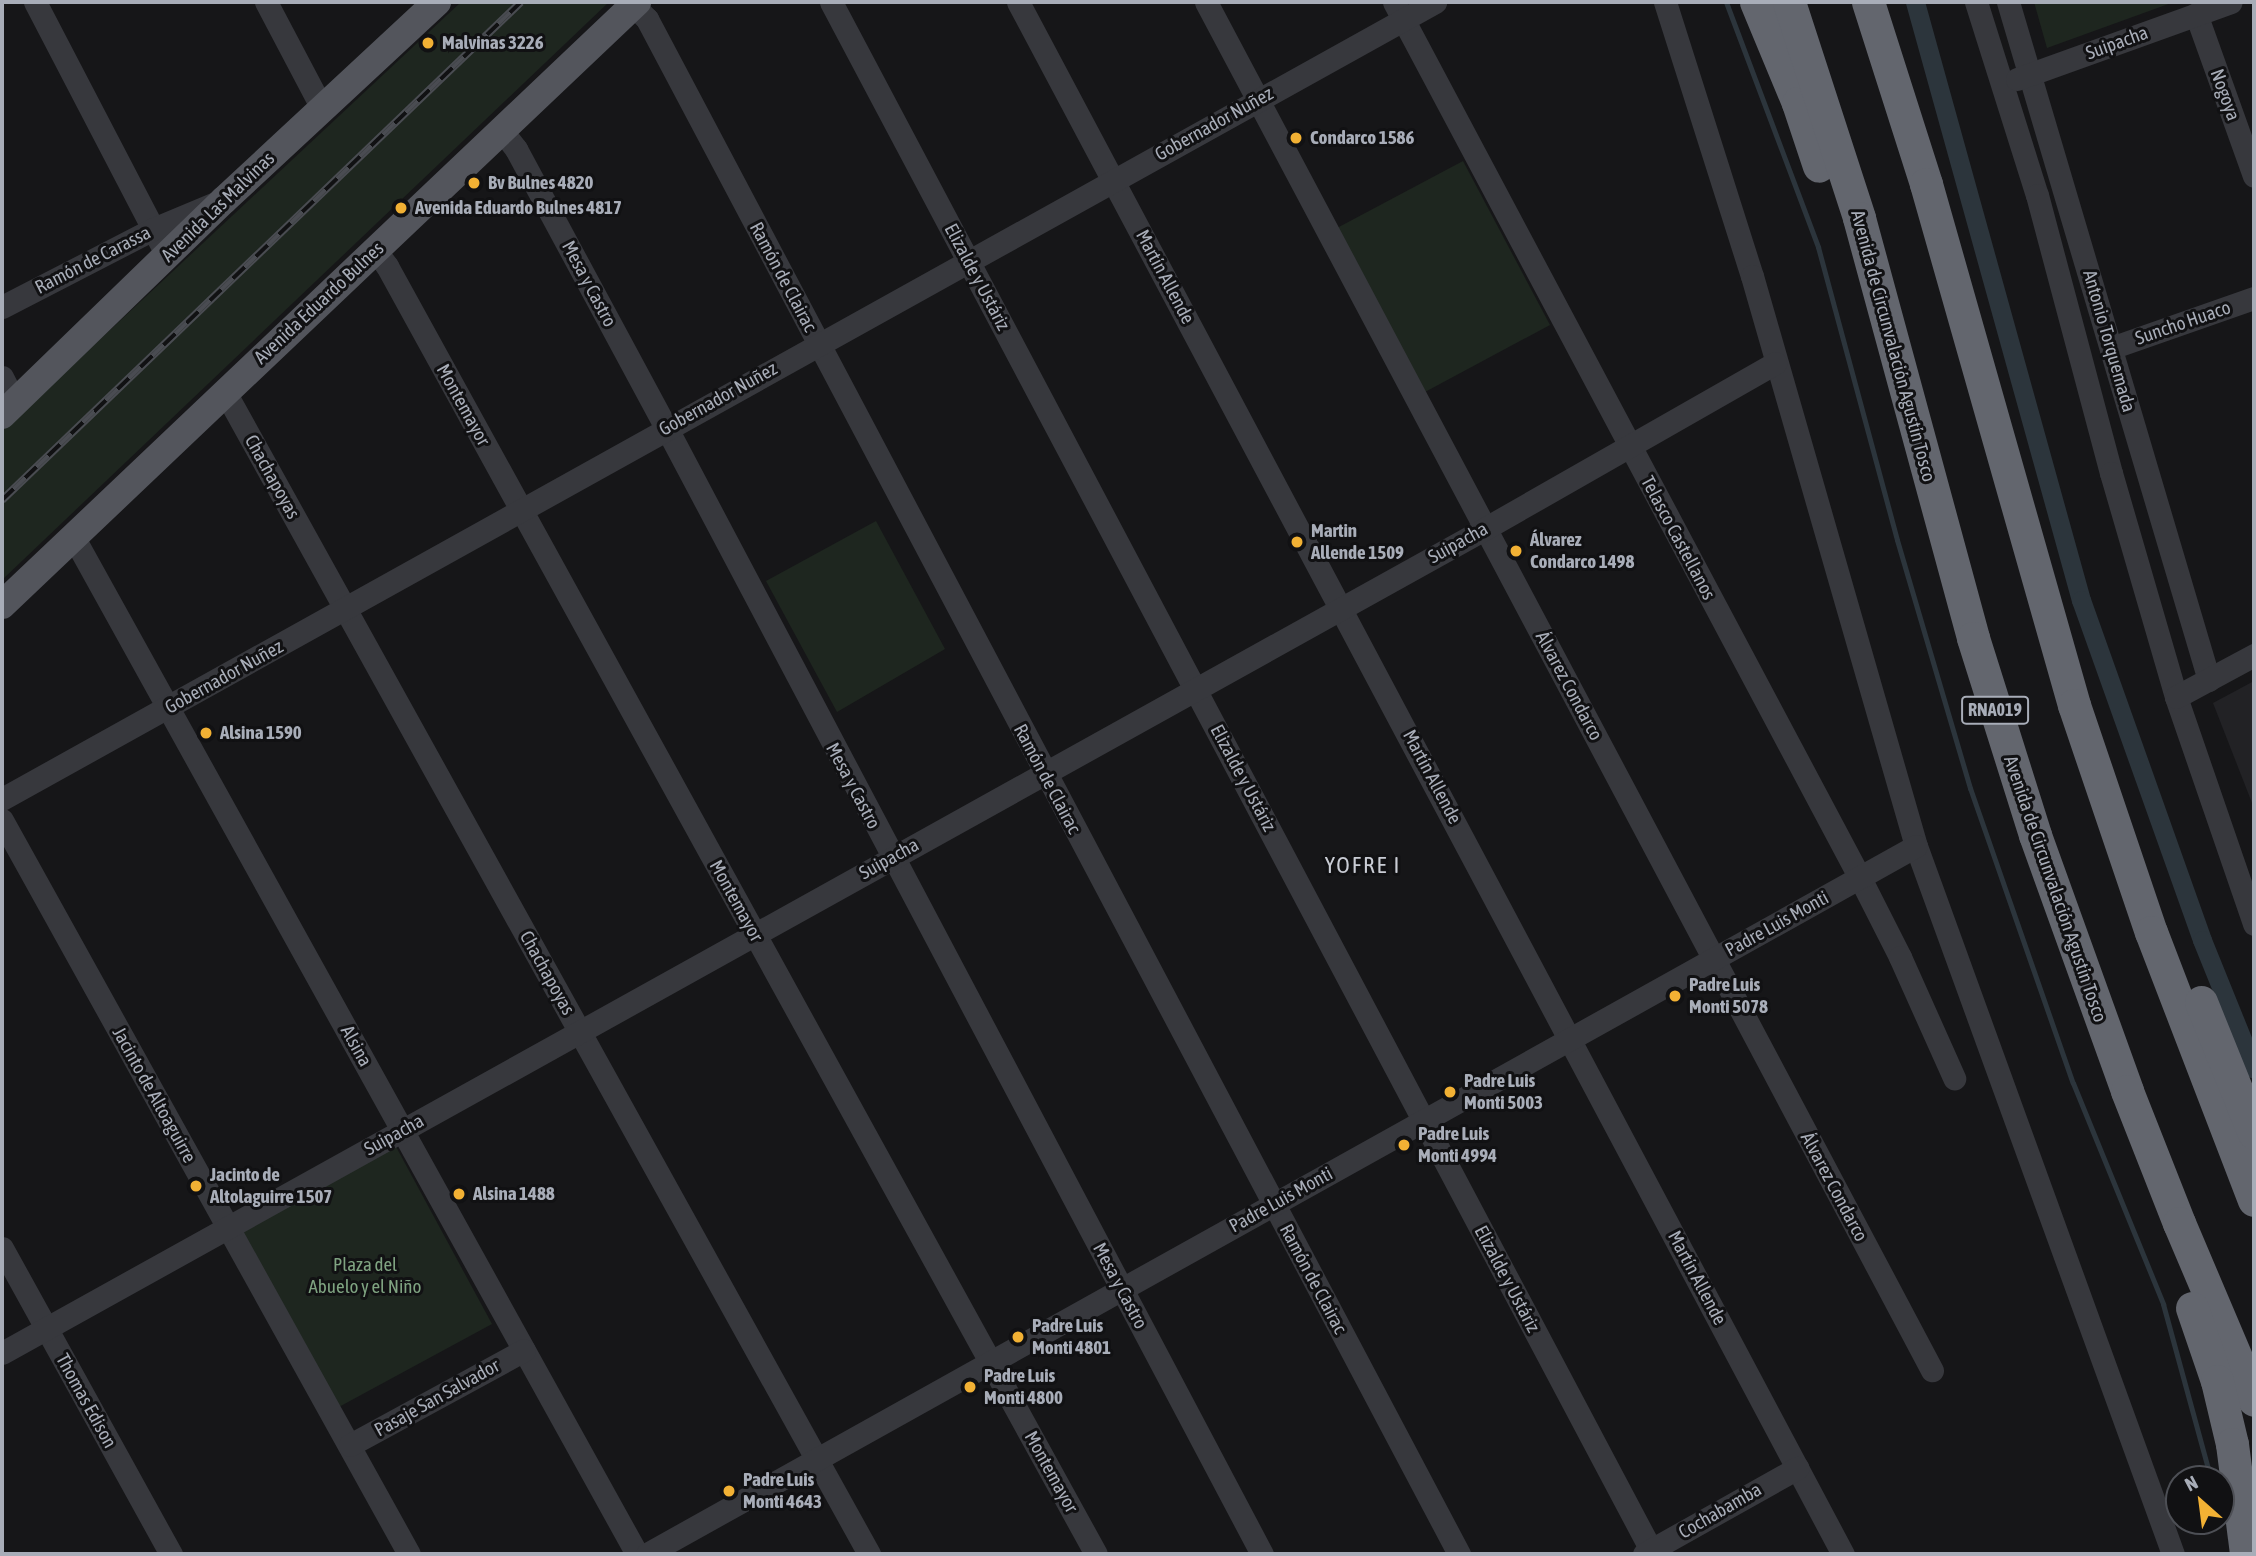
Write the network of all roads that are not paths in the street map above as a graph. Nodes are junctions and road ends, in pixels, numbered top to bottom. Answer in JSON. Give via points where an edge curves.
{"nodes":[{"id":1,"x":35,"y":2,"type":"edge"},
{"id":2,"x":266,"y":2,"type":"edge"},
{"id":3,"x":437,"y":2,"type":"edge"},
{"id":4,"x":831,"y":2,"type":"edge"},
{"id":5,"x":1018,"y":2,"type":"edge"},
{"id":6,"x":1206,"y":2,"type":"edge"},
{"id":7,"x":1435,"y":2,"type":"edge"},
{"id":8,"x":1665,"y":2,"type":"edge"},
{"id":9,"x":1756,"y":2,"type":"edge"},
{"id":10,"x":1789,"y":2,"type":"edge"},
{"id":11,"x":1868,"y":2,"type":"edge"},
{"id":12,"x":1892,"y":2,"type":"edge"},
{"id":13,"x":1976,"y":2,"type":"edge"},
{"id":14,"x":2008,"y":2,"type":"edge"},
{"id":15,"x":2231,"y":2,"type":"edge"},
{"id":16,"x":635,"y":4,"type":"edge"},
{"id":17,"x":1398,"y":11,"type":"edge"},
{"id":18,"x":2196,"y":14,"type":"junction"},
{"id":19,"x":2030,"y":75,"type":"junction"},
{"id":20,"x":2002,"y":84,"type":"junction"},
{"id":21,"x":1256,"y":101,"type":"junction"},
{"id":22,"x":323,"y":110,"type":"junction"},
{"id":23,"x":502,"y":131,"type":"junction"},
{"id":24,"x":2254,"y":176,"type":"edge"},
{"id":25,"x":1114,"y":180,"type":"junction"},
{"id":26,"x":224,"y":200,"type":"junction"},
{"id":27,"x":153,"y":229,"type":"junction"},
{"id":28,"x":375,"y":250,"type":"junction"},
{"id":29,"x":167,"y":256,"type":"junction"},
{"id":30,"x":969,"y":261,"type":"junction"},
{"id":31,"x":2254,"y":298,"type":"edge"},
{"id":32,"x":2,"y":307,"type":"edge"},
{"id":33,"x":818,"y":344,"type":"junction"},
{"id":34,"x":2111,"y":348,"type":"junction"},
{"id":35,"x":1775,"y":363,"type":"junction"},
{"id":36,"x":2,"y":377,"type":"edge"},
{"id":37,"x":225,"y":392,"type":"junction"},
{"id":38,"x":8,"y":409,"type":"edge"},
{"id":39,"x":666,"y":427,"type":"junction"},
{"id":40,"x":1628,"y":445,"type":"junction"},
{"id":41,"x":520,"y":511,"type":"junction"},
{"id":42,"x":1486,"y":528,"type":"junction"},
{"id":43,"x":74,"y":538,"type":"junction"},
{"id":44,"x":2039,"y":578,"type":"junction"},
{"id":45,"x":2,"y":605,"type":"edge"},
{"id":46,"x":1341,"y":607,"type":"junction"},
{"id":47,"x":344,"y":609,"type":"junction"},
{"id":48,"x":1973,"y":638,"type":"junction"},
{"id":49,"x":2254,"y":655,"type":"edge"},
{"id":50,"x":2209,"y":680,"type":"junction"},
{"id":51,"x":1196,"y":688,"type":"junction"},
{"id":52,"x":2176,"y":697,"type":"junction"},
{"id":53,"x":171,"y":707,"type":"junction"},
{"id":54,"x":2096,"y":772,"type":"junction"},
{"id":55,"x":1044,"y":774,"type":"junction"},
{"id":56,"x":2,"y":799,"type":"edge"},
{"id":57,"x":2,"y":820,"type":"edge"},
{"id":58,"x":2035,"y":835,"type":"junction"},
{"id":59,"x":1916,"y":846,"type":"junction"},
{"id":60,"x":891,"y":858,"type":"junction"},
{"id":61,"x":1860,"y":878,"type":"junction"},
{"id":62,"x":2254,"y":925,"type":"edge"},
{"id":63,"x":754,"y":934,"type":"junction"},
{"id":64,"x":1713,"y":960,"type":"junction"},
{"id":65,"x":579,"y":1032,"type":"junction"},
{"id":66,"x":1570,"y":1038,"type":"junction"},
{"id":67,"x":1954,"y":1078,"type":"dead end"},
{"id":68,"x":1423,"y":1120,"type":"junction"},
{"id":69,"x":402,"y":1130,"type":"junction"},
{"id":70,"x":2254,"y":1133,"type":"edge"},
{"id":71,"x":2254,"y":1200,"type":"edge"},
{"id":72,"x":1274,"y":1205,"type":"junction"},
{"id":73,"x":228,"y":1228,"type":"junction"},
{"id":74,"x":2,"y":1248,"type":"edge"},
{"id":75,"x":1122,"y":1288,"type":"junction"},
{"id":76,"x":46,"y":1329,"type":"junction"},
{"id":77,"x":524,"y":1350,"type":"junction"},
{"id":78,"x":2,"y":1353,"type":"edge"},
{"id":79,"x":991,"y":1362,"type":"junction"},
{"id":80,"x":1932,"y":1370,"type":"dead end"},
{"id":81,"x":2254,"y":1400,"type":"edge"},
{"id":82,"x":350,"y":1445,"type":"junction"},
{"id":83,"x":817,"y":1460,"type":"junction"},
{"id":84,"x":1797,"y":1468,"type":"junction"},
{"id":85,"x":1649,"y":1553,"type":"edge"},
{"id":86,"x":171,"y":1554,"type":"edge"},
{"id":87,"x":409,"y":1554,"type":"edge"},
{"id":88,"x":637,"y":1554,"type":"edge"},
{"id":89,"x":647,"y":1554,"type":"edge"},
{"id":90,"x":869,"y":1554,"type":"edge"},
{"id":91,"x":1096,"y":1554,"type":"edge"},
{"id":92,"x":1262,"y":1554,"type":"edge"},
{"id":93,"x":1459,"y":1554,"type":"edge"},
{"id":94,"x":1843,"y":1554,"type":"edge"},
{"id":95,"x":2173,"y":1554,"type":"edge"},
{"id":96,"x":2246,"y":1554,"type":"edge"}],
"edges":[{"from":1,"to":27,"type":"street"},
{"from":2,"to":22,"type":"street"},
{"from":3,"to":22,"type":"main road","name":"Avenida Las Malvinas"},
{"from":4,"to":30,"type":"street","name":"Elizalde y Ustáriz"},
{"from":5,"to":25,"type":"street","name":"Martín Allende"},
{"from":6,"to":21,"type":"street","name":"Álvarez Condarco"},
{"from":7,"to":17,"type":"street","name":"Gobernador Nuñez"},
{"from":8,"to":35,"type":"street"},
{"from":9,"to":48,"type":"highway","via":[[1798,103],[1830,200],[1908,477]]},
{"from":10,"to":48,"type":"highway","name":"Avenida de Circunvalación Agustín Tosco","number":"RNA019","via":[[1863,230]]},
{"from":11,"to":44,"type":"highway","via":[[1930,197]]},
{"from":12,"to":44,"type":"highway","via":[[2007,393]]},
{"from":13,"to":20,"type":"street"},
{"from":14,"to":19,"type":"street","name":"Antonio Torquemada"},
{"from":15,"to":18,"type":"street","name":"Suipacha"},
{"from":16,"to":23,"type":"main road","name":"Avenida Eduardo Bulnes"},
{"from":16,"to":33,"type":"street","name":"Ramón de Clairac"},
{"from":17,"to":21,"type":"street","name":"Gobernador Nuñez"},
{"from":17,"to":40,"type":"street","name":"Telasco Castellanos"},
{"from":18,"to":19,"type":"street","name":"Suipacha"},
{"from":18,"to":24,"type":"street","name":"Nogoya"},
{"from":19,"to":20,"type":"street","name":"Suipacha"},
{"from":19,"to":34,"type":"street","name":"Antonio Torquemada"},
{"from":20,"to":52,"type":"street"},
{"from":21,"to":25,"type":"street","name":"Gobernador Nuñez"},
{"from":21,"to":42,"type":"street","name":"Álvarez Condarco"},
{"from":22,"to":26,"type":"main road","name":"Avenida Las Malvinas"},
{"from":23,"to":28,"type":"main road","name":"Avenida Eduardo Bulnes"},
{"from":23,"to":39,"type":"street","name":"Mesa y Castro","via":[[516,149]]},
{"from":25,"to":30,"type":"street","name":"Gobernador Nuñez"},
{"from":25,"to":46,"type":"street","name":"Martín Allende"},
{"from":26,"to":27,"type":"street","name":"Ramón de Carassa"},
{"from":26,"to":29,"type":"main road","name":"Avenida Las Malvinas"},
{"from":27,"to":29,"type":"street"},
{"from":27,"to":32,"type":"street","name":"Ramón de Carassa"},
{"from":28,"to":37,"type":"main road","name":"Avenida Eduardo Bulnes"},
{"from":28,"to":41,"type":"street","name":"Montemayor"},
{"from":29,"to":38,"type":"main road","name":"Avenida Las Malvinas"},
{"from":30,"to":33,"type":"street","name":"Gobernador Nuñez"},
{"from":30,"to":51,"type":"street","name":"Elizalde y Ustáriz"},
{"from":31,"to":34,"type":"street","name":"Suncho Huaco"},
{"from":33,"to":39,"type":"street","name":"Gobernador Nuñez"},
{"from":33,"to":55,"type":"street","name":"Ramón de Clairac"},
{"from":34,"to":50,"type":"street","name":"Antonio Torquemada"},
{"from":35,"to":40,"type":"street","name":"Suipacha"},
{"from":35,"to":59,"type":"street"},
{"from":36,"to":38,"type":"street"},
{"from":37,"to":43,"type":"main road","name":"Avenida Eduardo Bulnes"},
{"from":37,"to":47,"type":"street","name":"Chachapoyas"},
{"from":39,"to":41,"type":"street","name":"Gobernador Nuñez"},
{"from":39,"to":60,"type":"street","name":"Mesa y Castro"},
{"from":40,"to":42,"type":"street","name":"Suipacha"},
{"from":40,"to":61,"type":"street","name":"Telasco Castellanos"},
{"from":41,"to":47,"type":"street","name":"Gobernador Nuñez"},
{"from":41,"to":63,"type":"street","name":"Montemayor"},
{"from":42,"to":46,"type":"street","name":"Suipacha"},
{"from":42,"to":64,"type":"street","name":"Álvarez Condarco"},
{"from":43,"to":45,"type":"main road","name":"Avenida Eduardo Bulnes"},
{"from":43,"to":53,"type":"street","name":"Alsina"},
{"from":44,"to":54,"type":"highway"},
{"from":46,"to":51,"type":"street","name":"Suipacha"},
{"from":46,"to":66,"type":"street","name":"Martín Allende"},
{"from":47,"to":53,"type":"street","name":"Gobernador Nuñez"},
{"from":47,"to":65,"type":"street","name":"Chachapoyas"},
{"from":48,"to":58,"type":"highway","name":"Avenida de Circunvalación Agustín Tosco","number":"RNA019"},
{"from":49,"to":50,"type":"street"},
{"from":50,"to":52,"type":"street"},
{"from":51,"to":55,"type":"street","name":"Suipacha"},
{"from":51,"to":68,"type":"street","name":"Elizalde y Ustáriz"},
{"from":52,"to":62,"type":"street"},
{"from":53,"to":56,"type":"street","name":"Gobernador Nuñez"},
{"from":53,"to":69,"type":"street","name":"Alsina"},
{"from":54,"to":70,"type":"highway","via":[[2183,956]]},
{"from":54,"to":71,"type":"highway"},
{"from":55,"to":60,"type":"street","name":"Suipacha"},
{"from":55,"to":72,"type":"street","name":"Ramón de Clairac"},
{"from":57,"to":73,"type":"street","name":"Jacinto de Altoaguirre"},
{"from":58,"to":81,"type":"highway","name":"Avenida de Circunvalación Agustín Tosco","number":"RNA019","via":[[2183,1234]]},
{"from":58,"to":96,"type":"highway","via":[[2088,1044],[2217,1381],[2232,1444]]},
{"from":59,"to":61,"type":"street","name":"Padre Luis Monti"},
{"from":59,"to":95,"type":"street"},
{"from":60,"to":63,"type":"street","name":"Suipacha"},
{"from":60,"to":75,"type":"street","name":"Mesa y Castro"},
{"from":61,"to":64,"type":"street","name":"Padre Luis Monti"},
{"from":61,"to":67,"type":"street","name":"Telasco Castellanos"},
{"from":63,"to":65,"type":"street","name":"Suipacha"},
{"from":63,"to":79,"type":"street","name":"Montemayor"},
{"from":64,"to":66,"type":"street","name":"Padre Luis Monti"},
{"from":64,"to":80,"type":"street","name":"Álvarez Condarco"},
{"from":65,"to":69,"type":"street","name":"Suipacha"},
{"from":65,"to":83,"type":"street","name":"Chachapoyas"},
{"from":66,"to":68,"type":"street","name":"Padre Luis Monti"},
{"from":66,"to":84,"type":"street","name":"Martín Allende"},
{"from":68,"to":72,"type":"street","name":"Padre Luis Monti"},
{"from":68,"to":85,"type":"street","name":"Elizalde y Ustáriz"},
{"from":69,"to":73,"type":"street","name":"Suipacha"},
{"from":69,"to":77,"type":"street","name":"Alsina"},
{"from":72,"to":75,"type":"street","name":"Padre Luis Monti"},
{"from":72,"to":93,"type":"street","name":"Ramón de Clairac"},
{"from":73,"to":76,"type":"street","name":"Suipacha"},
{"from":73,"to":82,"type":"street","name":"Jacinto de Altoaguirre"},
{"from":74,"to":76,"type":"street","name":"Thomas Edison"},
{"from":75,"to":79,"type":"street","name":"Padre Luis Monti"},
{"from":75,"to":92,"type":"street","name":"Mesa y Castro"},
{"from":76,"to":78,"type":"street","name":"Suipacha"},
{"from":76,"to":86,"type":"street","name":"Thomas Edison"},
{"from":77,"to":82,"type":"street","name":"Pasaje San Salvador"},
{"from":77,"to":88,"type":"street","name":"Alsina"},
{"from":79,"to":83,"type":"street","name":"Padre Luis Monti"},
{"from":79,"to":91,"type":"street","name":"Montemayor"},
{"from":82,"to":87,"type":"street","name":"Jacinto de Altoaguirre"},
{"from":83,"to":89,"type":"street","name":"Padre Luis Monti"},
{"from":83,"to":90,"type":"street","name":"Chachapoyas"},
{"from":84,"to":85,"type":"street","name":"Cochabamba"},
{"from":84,"to":94,"type":"street","name":"Martín Allende"}]}
